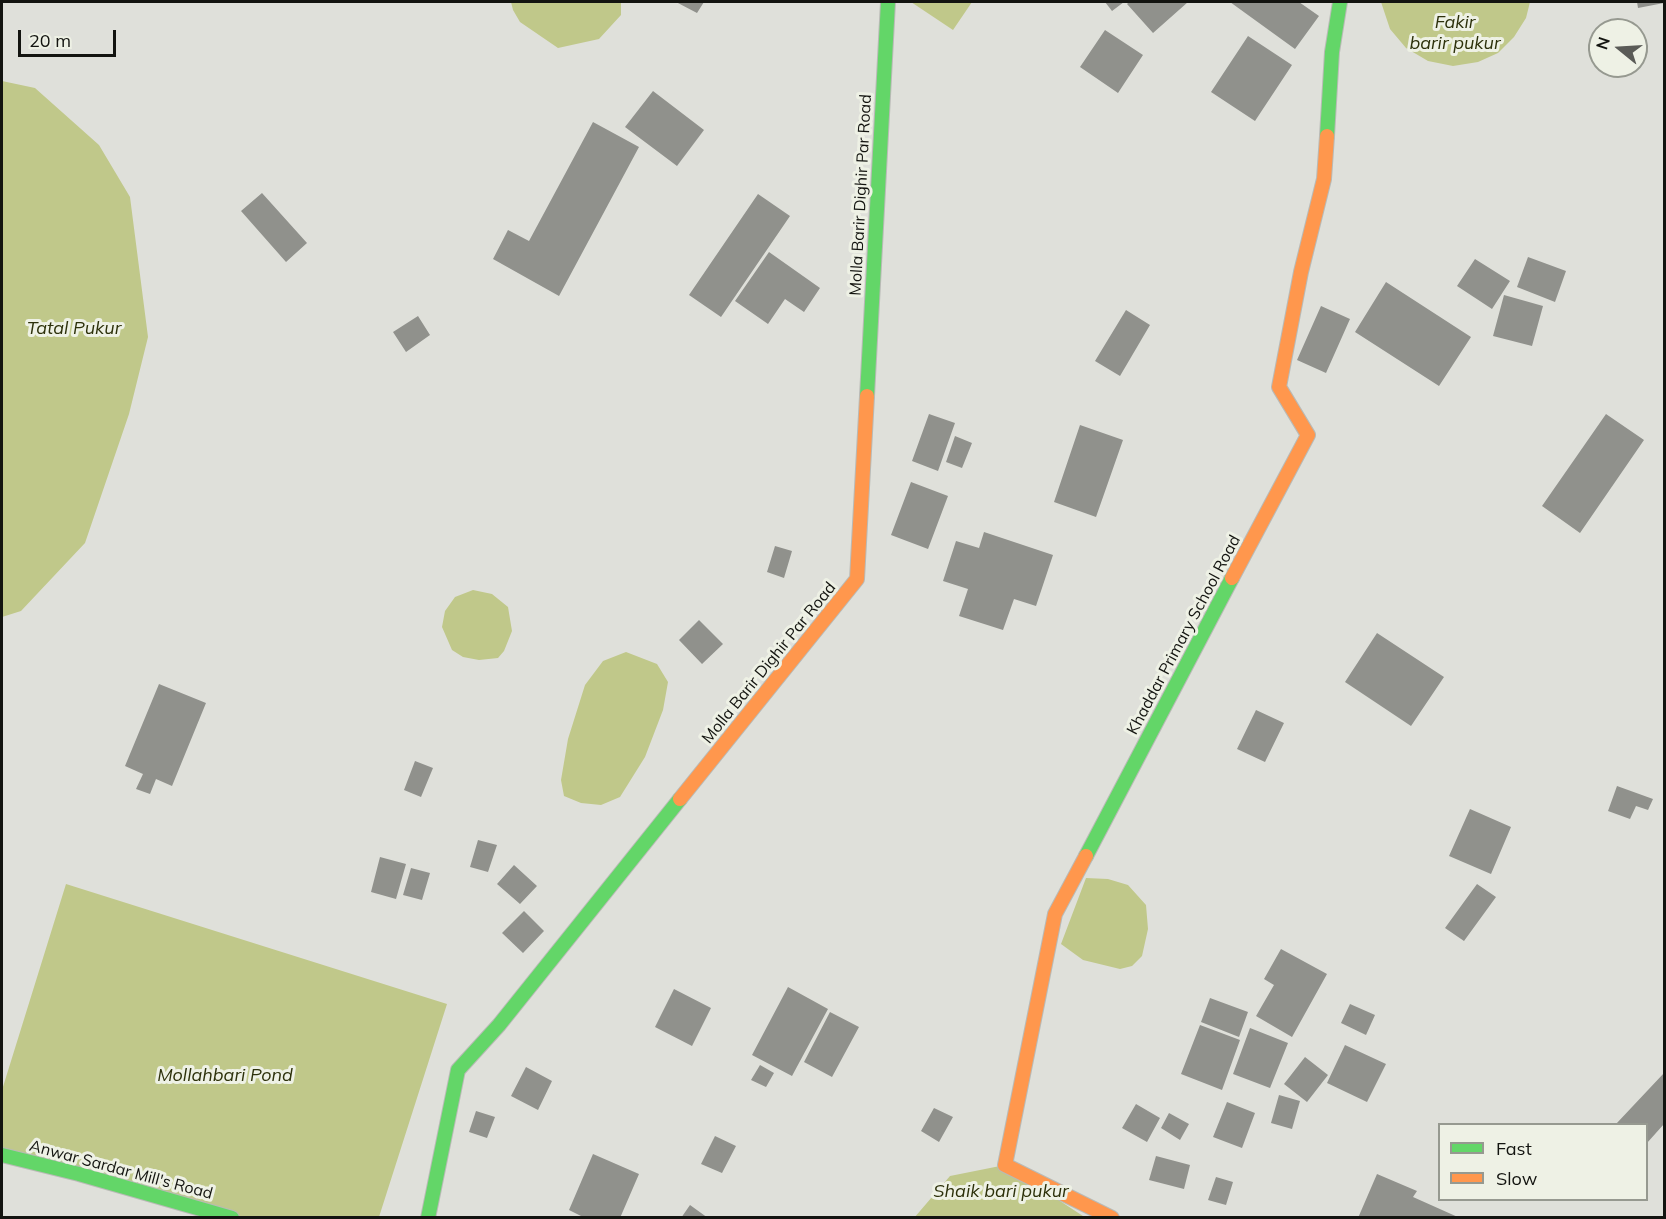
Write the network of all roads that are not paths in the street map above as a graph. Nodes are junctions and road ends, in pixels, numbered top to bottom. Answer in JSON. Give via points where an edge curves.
{"nodes":[{"id":1,"x":888,"y":2,"type":"edge"},
{"id":2,"x":1340,"y":2,"type":"edge"},
{"id":3,"x":2,"y":1155,"type":"edge"},
{"id":4,"x":232,"y":1218,"type":"edge"},
{"id":5,"x":428,"y":1218,"type":"edge"},
{"id":6,"x":1112,"y":1218,"type":"edge"}],
"edges":[{"from":1,"to":5,"type":"street","name":"Molla Barir Dighir Par Road","via":[[857,579],[499,1025],[458,1070]]},
{"from":2,"to":6,"type":"street","name":"Khaddar Primary School Road","via":[[1332,51],[1324,179],[1279,387],[1308,435],[1055,914],[1005,1165]]},
{"from":3,"to":4,"type":"street","name":"Anwar Sardar Mill's Road"}]}
